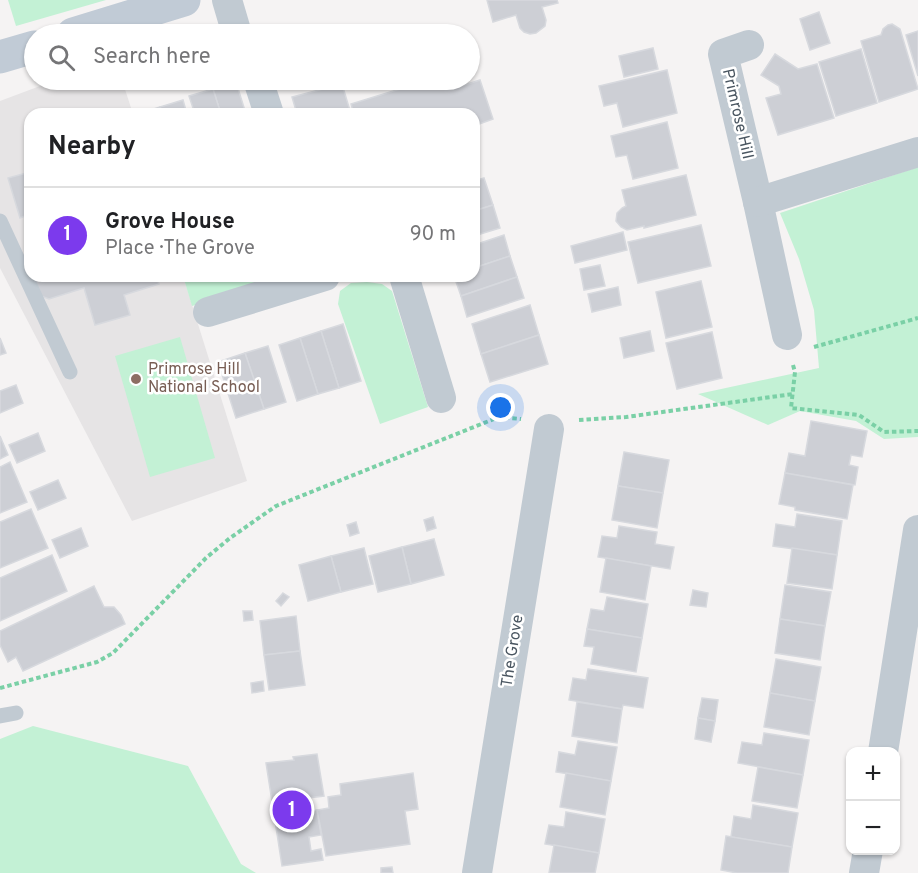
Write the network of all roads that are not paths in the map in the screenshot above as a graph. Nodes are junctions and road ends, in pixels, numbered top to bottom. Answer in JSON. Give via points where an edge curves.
{"nodes":[{"id":1,"x":184,"y":0,"type":"edge"},
{"id":2,"x":227,"y":0,"type":"edge"},
{"id":3,"x":106,"y":24,"type":"edge"},
{"id":4,"x":231,"y":24,"type":"edge"},
{"id":5,"x":749,"y":45,"type":"dead end"},
{"id":6,"x":24,"y":50,"type":"edge"},
{"id":7,"x":0,"y":57,"type":"edge"},
{"id":8,"x":261,"y":90,"type":"edge"},
{"id":9,"x":267,"y":108,"type":"edge"},
{"id":10,"x":918,"y":152,"type":"edge"},
{"id":11,"x":758,"y":202,"type":"junction"},
{"id":12,"x":0,"y":221,"type":"edge"},
{"id":13,"x":24,"y":273,"type":"edge"},
{"id":14,"x":28,"y":282,"type":"edge"},
{"id":15,"x":290,"y":282,"type":"edge"},
{"id":16,"x":406,"y":282,"type":"edge"},
{"id":17,"x":208,"y":312,"type":"dead end"},
{"id":18,"x":799,"y":341,"type":"road end"},
{"id":19,"x":70,"y":372,"type":"dead end"},
{"id":20,"x":441,"y":398,"type":"dead end"},
{"id":21,"x":550,"y":424,"type":"road end"},
{"id":22,"x":918,"y":530,"type":"edge"},
{"id":23,"x":16,"y":713,"type":"dead end"},
{"id":24,"x":0,"y":716,"type":"edge"},
{"id":25,"x":884,"y":747,"type":"edge"},
{"id":26,"x":867,"y":855,"type":"edge"},
{"id":27,"x":477,"y":873,"type":"edge"},
{"id":28,"x":864,"y":873,"type":"edge"}],
"edges":[{"from":1,"to":3,"type":"main road"},
{"from":2,"to":4,"type":"street"},
{"from":5,"to":11,"type":"street","name":"Primrose Hill","via":[[723,54]]},
{"from":6,"to":7,"type":"main road"},
{"from":8,"to":9,"type":"street"},
{"from":10,"to":11,"type":"street"},
{"from":11,"to":18,"type":"street","name":"Primrose Hill"},
{"from":12,"to":13,"type":"lane"},
{"from":14,"to":19,"type":"lane"},
{"from":15,"to":17,"type":"street"},
{"from":16,"to":20,"type":"street"},
{"from":21,"to":27,"type":"street","name":"The Grove"},
{"from":22,"to":25,"type":"street"},
{"from":23,"to":24,"type":"lane"},
{"from":26,"to":28,"type":"street"}]}
